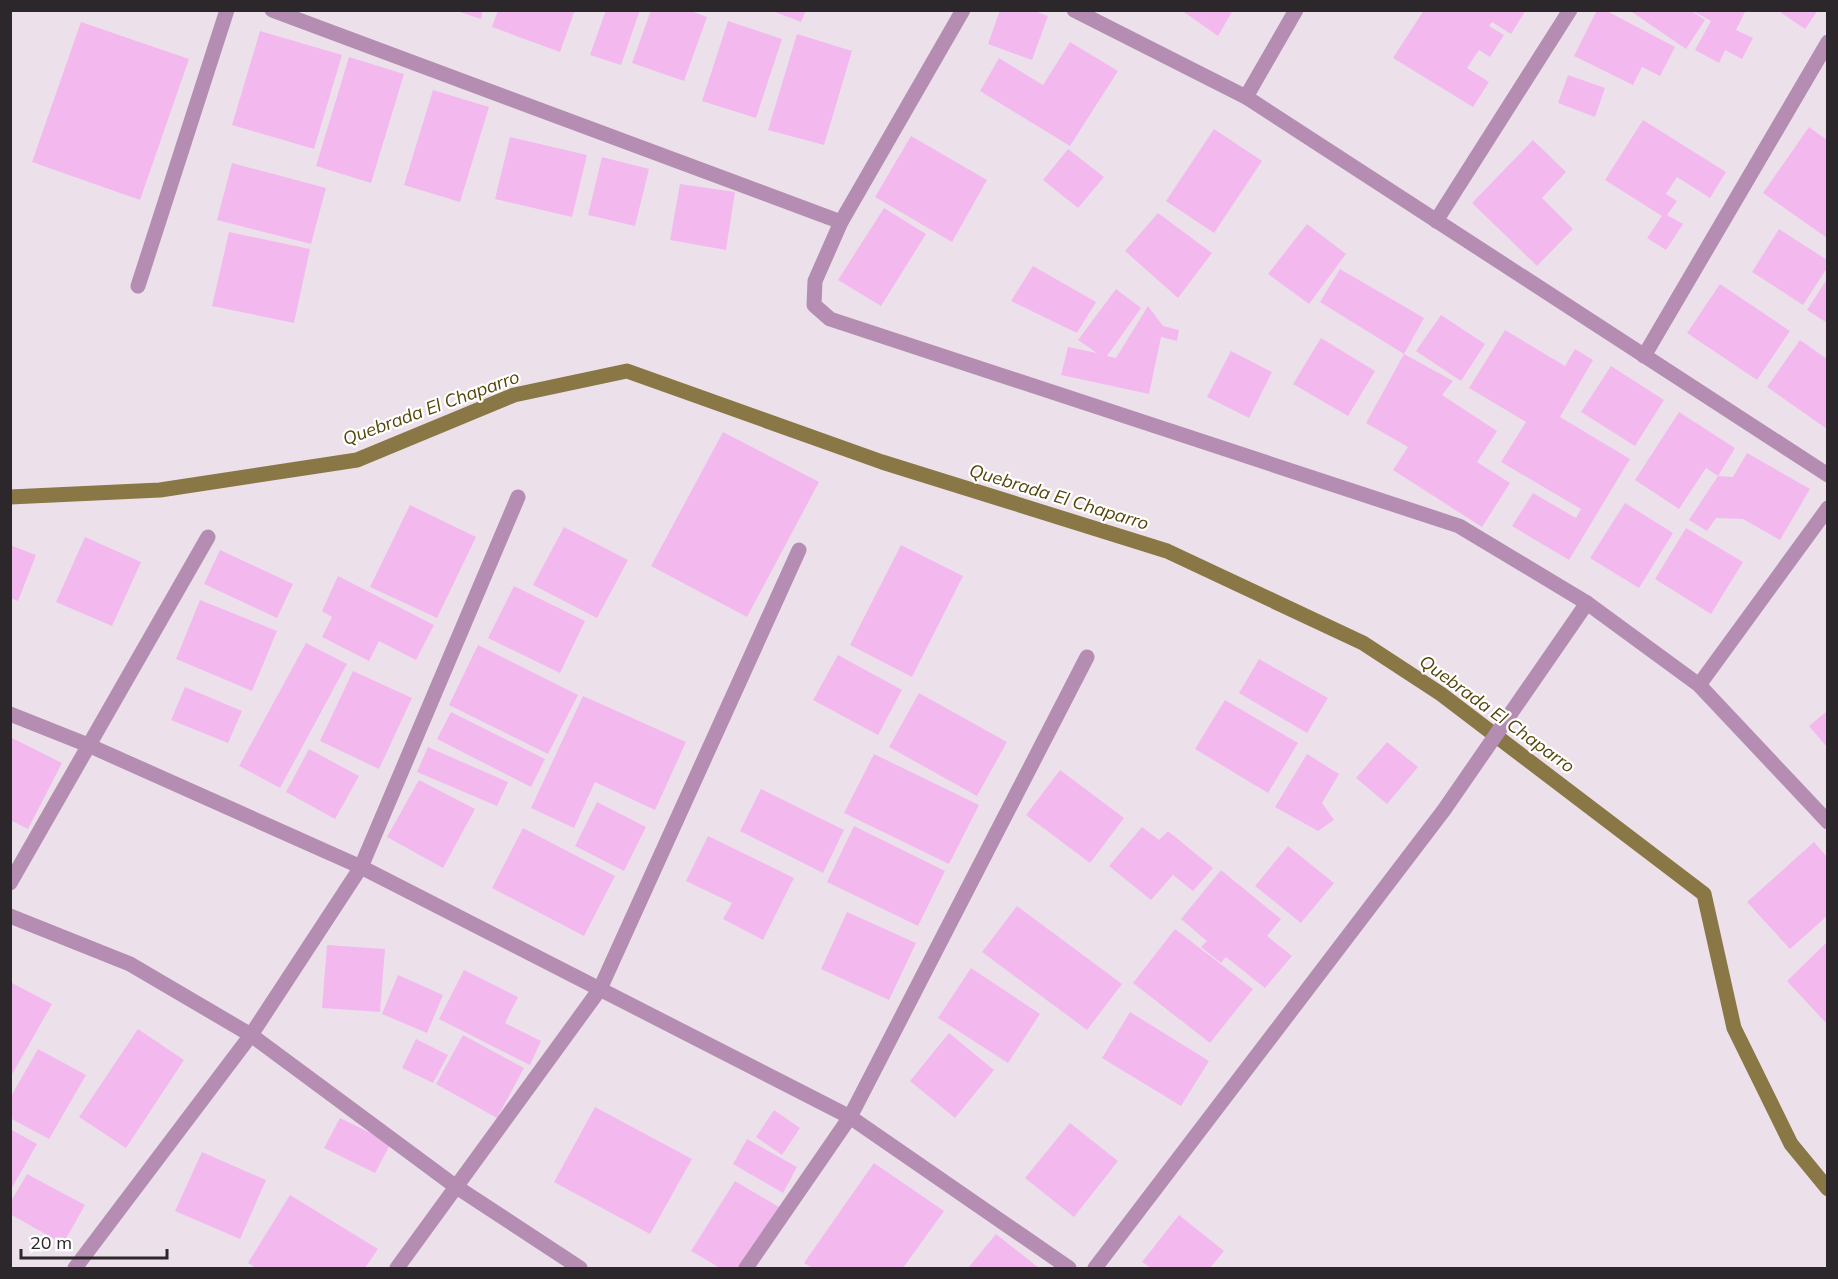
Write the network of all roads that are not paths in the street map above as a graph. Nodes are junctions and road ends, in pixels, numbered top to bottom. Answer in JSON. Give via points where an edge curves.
{"nodes":[{"id":1,"x":227,"y":10,"type":"edge"},
{"id":2,"x":272,"y":10,"type":"edge"},
{"id":3,"x":963,"y":10,"type":"edge"},
{"id":4,"x":1074,"y":10,"type":"edge"},
{"id":5,"x":1296,"y":10,"type":"edge"},
{"id":6,"x":1570,"y":10,"type":"edge"},
{"id":7,"x":1827,"y":42,"type":"edge"},
{"id":8,"x":1246,"y":97,"type":"junction"},
{"id":9,"x":1436,"y":221,"type":"junction"},
{"id":10,"x":841,"y":222,"type":"junction"},
{"id":11,"x":138,"y":286,"type":"dead end"},
{"id":12,"x":1644,"y":356,"type":"junction"},
{"id":13,"x":1827,"y":475,"type":"edge"},
{"id":14,"x":518,"y":497,"type":"dead end"},
{"id":15,"x":1827,"y":508,"type":"edge"},
{"id":16,"x":208,"y":537,"type":"dead end"},
{"id":17,"x":799,"y":550,"type":"dead end"},
{"id":18,"x":1587,"y":603,"type":"junction"},
{"id":19,"x":1087,"y":657,"type":"dead end"},
{"id":20,"x":1699,"y":685,"type":"junction"},
{"id":21,"x":10,"y":714,"type":"edge"},
{"id":22,"x":88,"y":746,"type":"junction"},
{"id":23,"x":1827,"y":822,"type":"edge"},
{"id":24,"x":361,"y":867,"type":"junction"},
{"id":25,"x":10,"y":883,"type":"edge"},
{"id":26,"x":10,"y":916,"type":"edge"},
{"id":27,"x":600,"y":989,"type":"junction"},
{"id":28,"x":251,"y":1035,"type":"junction"},
{"id":29,"x":850,"y":1117,"type":"junction"},
{"id":30,"x":455,"y":1186,"type":"junction"},
{"id":31,"x":75,"y":1269,"type":"edge"},
{"id":32,"x":397,"y":1269,"type":"edge"},
{"id":33,"x":580,"y":1269,"type":"edge"},
{"id":34,"x":746,"y":1269,"type":"edge"},
{"id":35,"x":1069,"y":1269,"type":"edge"},
{"id":36,"x":1095,"y":1269,"type":"edge"}],
"edges":[{"from":1,"to":11,"type":"street"},
{"from":2,"to":10,"type":"street"},
{"from":3,"to":10,"type":"street"},
{"from":4,"to":8,"type":"street"},
{"from":5,"to":8,"type":"street"},
{"from":6,"to":9,"type":"street"},
{"from":7,"to":12,"type":"street"},
{"from":8,"to":9,"type":"street"},
{"from":9,"to":12,"type":"street"},
{"from":10,"to":18,"type":"street","via":[[815,281],[814,305],[830,319],[1459,526]]},
{"from":12,"to":13,"type":"street"},
{"from":14,"to":24,"type":"street"},
{"from":15,"to":20,"type":"street"},
{"from":16,"to":22,"type":"street"},
{"from":17,"to":27,"type":"street"},
{"from":18,"to":20,"type":"street"},
{"from":18,"to":36,"type":"street","via":[[1444,810]]},
{"from":19,"to":29,"type":"street"},
{"from":20,"to":23,"type":"street"},
{"from":21,"to":22,"type":"street"},
{"from":22,"to":24,"type":"street"},
{"from":22,"to":25,"type":"street"},
{"from":24,"to":27,"type":"street"},
{"from":24,"to":28,"type":"street"},
{"from":26,"to":28,"type":"street","via":[[130,964]]},
{"from":27,"to":29,"type":"street"},
{"from":27,"to":30,"type":"street"},
{"from":28,"to":30,"type":"street"},
{"from":28,"to":31,"type":"street"},
{"from":29,"to":34,"type":"street"},
{"from":29,"to":35,"type":"street"},
{"from":30,"to":32,"type":"street"},
{"from":30,"to":33,"type":"street"}]}
